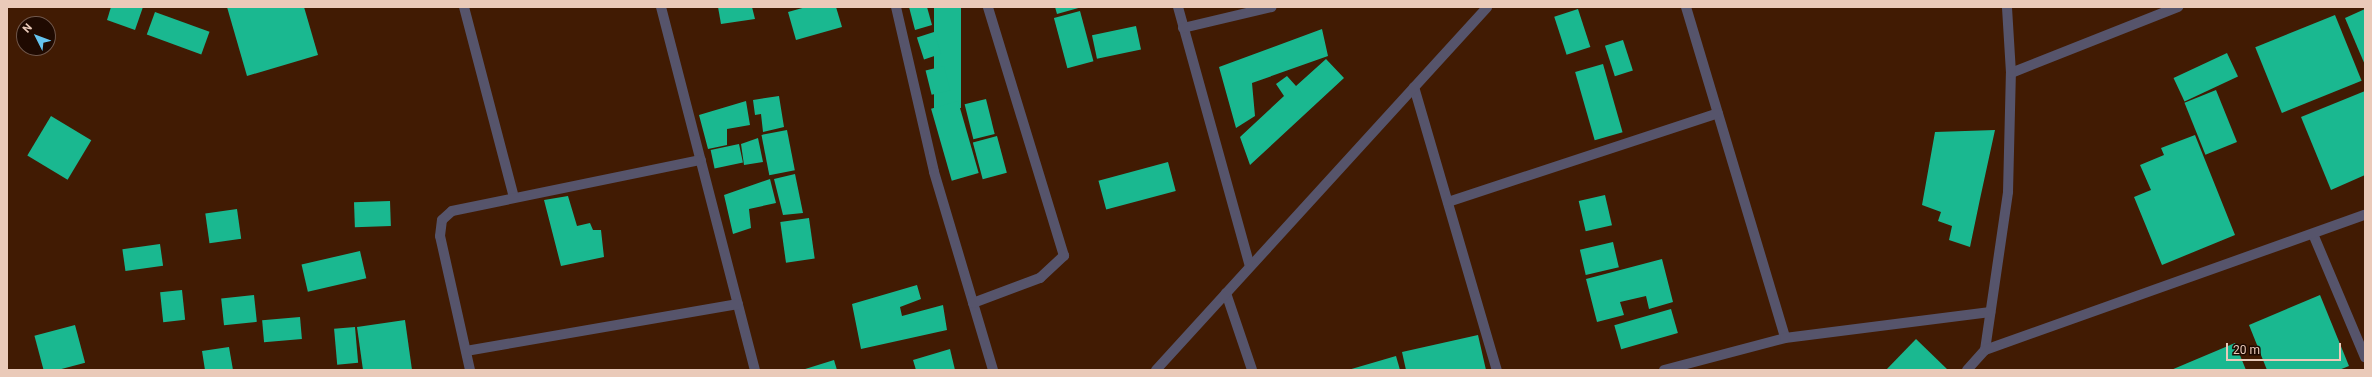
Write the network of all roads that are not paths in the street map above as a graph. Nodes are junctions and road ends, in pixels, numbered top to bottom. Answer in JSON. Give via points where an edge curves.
{"nodes":[{"id":1,"x":464,"y":7,"type":"edge"},
{"id":2,"x":662,"y":7,"type":"edge"},
{"id":3,"x":896,"y":7,"type":"edge"},
{"id":4,"x":988,"y":7,"type":"edge"},
{"id":5,"x":1178,"y":7,"type":"edge"},
{"id":6,"x":1272,"y":7,"type":"edge"},
{"id":7,"x":1487,"y":7,"type":"edge"},
{"id":8,"x":1686,"y":7,"type":"edge"},
{"id":9,"x":2007,"y":7,"type":"edge"},
{"id":10,"x":2178,"y":7,"type":"edge"},
{"id":11,"x":1184,"y":28,"type":"junction"},
{"id":12,"x":2011,"y":73,"type":"junction"},
{"id":13,"x":1414,"y":87,"type":"junction"},
{"id":14,"x":1718,"y":112,"type":"junction"},
{"id":15,"x":701,"y":160,"type":"junction"},
{"id":16,"x":514,"y":198,"type":"junction"},
{"id":17,"x":1448,"y":202,"type":"junction"},
{"id":18,"x":2365,"y":215,"type":"edge"},
{"id":19,"x":2313,"y":234,"type":"junction"},
{"id":20,"x":1250,"y":266,"type":"junction"},
{"id":21,"x":1226,"y":292,"type":"junction"},
{"id":22,"x":973,"y":303,"type":"junction"},
{"id":23,"x":738,"y":304,"type":"junction"},
{"id":24,"x":1990,"y":312,"type":"junction"},
{"id":25,"x":1785,"y":338,"type":"junction"},
{"id":26,"x":1985,"y":350,"type":"junction"},
{"id":27,"x":466,"y":351,"type":"junction"},
{"id":28,"x":2365,"y":357,"type":"edge"},
{"id":29,"x":470,"y":370,"type":"edge"},
{"id":30,"x":755,"y":370,"type":"edge"},
{"id":31,"x":993,"y":370,"type":"edge"},
{"id":32,"x":1156,"y":370,"type":"edge"},
{"id":33,"x":1252,"y":370,"type":"edge"},
{"id":34,"x":1497,"y":370,"type":"edge"},
{"id":35,"x":1664,"y":370,"type":"edge"},
{"id":36,"x":1967,"y":370,"type":"edge"}],
"edges":[{"from":1,"to":16,"type":"street"},
{"from":2,"to":15,"type":"street"},
{"from":3,"to":22,"type":"street","via":[[934,172]]},
{"from":4,"to":22,"type":"street","via":[[1064,256],[1040,278]]},
{"from":5,"to":11,"type":"street"},
{"from":6,"to":11,"type":"street"},
{"from":7,"to":13,"type":"street"},
{"from":8,"to":14,"type":"street"},
{"from":9,"to":12,"type":"street"},
{"from":10,"to":12,"type":"street"},
{"from":11,"to":20,"type":"street"},
{"from":12,"to":24,"type":"street","via":[[2008,192]]},
{"from":13,"to":17,"type":"street"},
{"from":13,"to":20,"type":"street"},
{"from":14,"to":17,"type":"street"},
{"from":14,"to":25,"type":"street"},
{"from":15,"to":16,"type":"street"},
{"from":15,"to":23,"type":"street"},
{"from":16,"to":27,"type":"street","via":[[452,211],[442,220],[440,236]]},
{"from":17,"to":34,"type":"street"},
{"from":18,"to":19,"type":"street"},
{"from":19,"to":26,"type":"street"},
{"from":19,"to":28,"type":"street"},
{"from":20,"to":21,"type":"street"},
{"from":21,"to":32,"type":"street"},
{"from":21,"to":33,"type":"street"},
{"from":22,"to":31,"type":"street"},
{"from":23,"to":27,"type":"street"},
{"from":23,"to":30,"type":"street"},
{"from":24,"to":25,"type":"street"},
{"from":24,"to":26,"type":"street"},
{"from":25,"to":35,"type":"street"},
{"from":26,"to":36,"type":"street"},
{"from":27,"to":29,"type":"street"}]}
